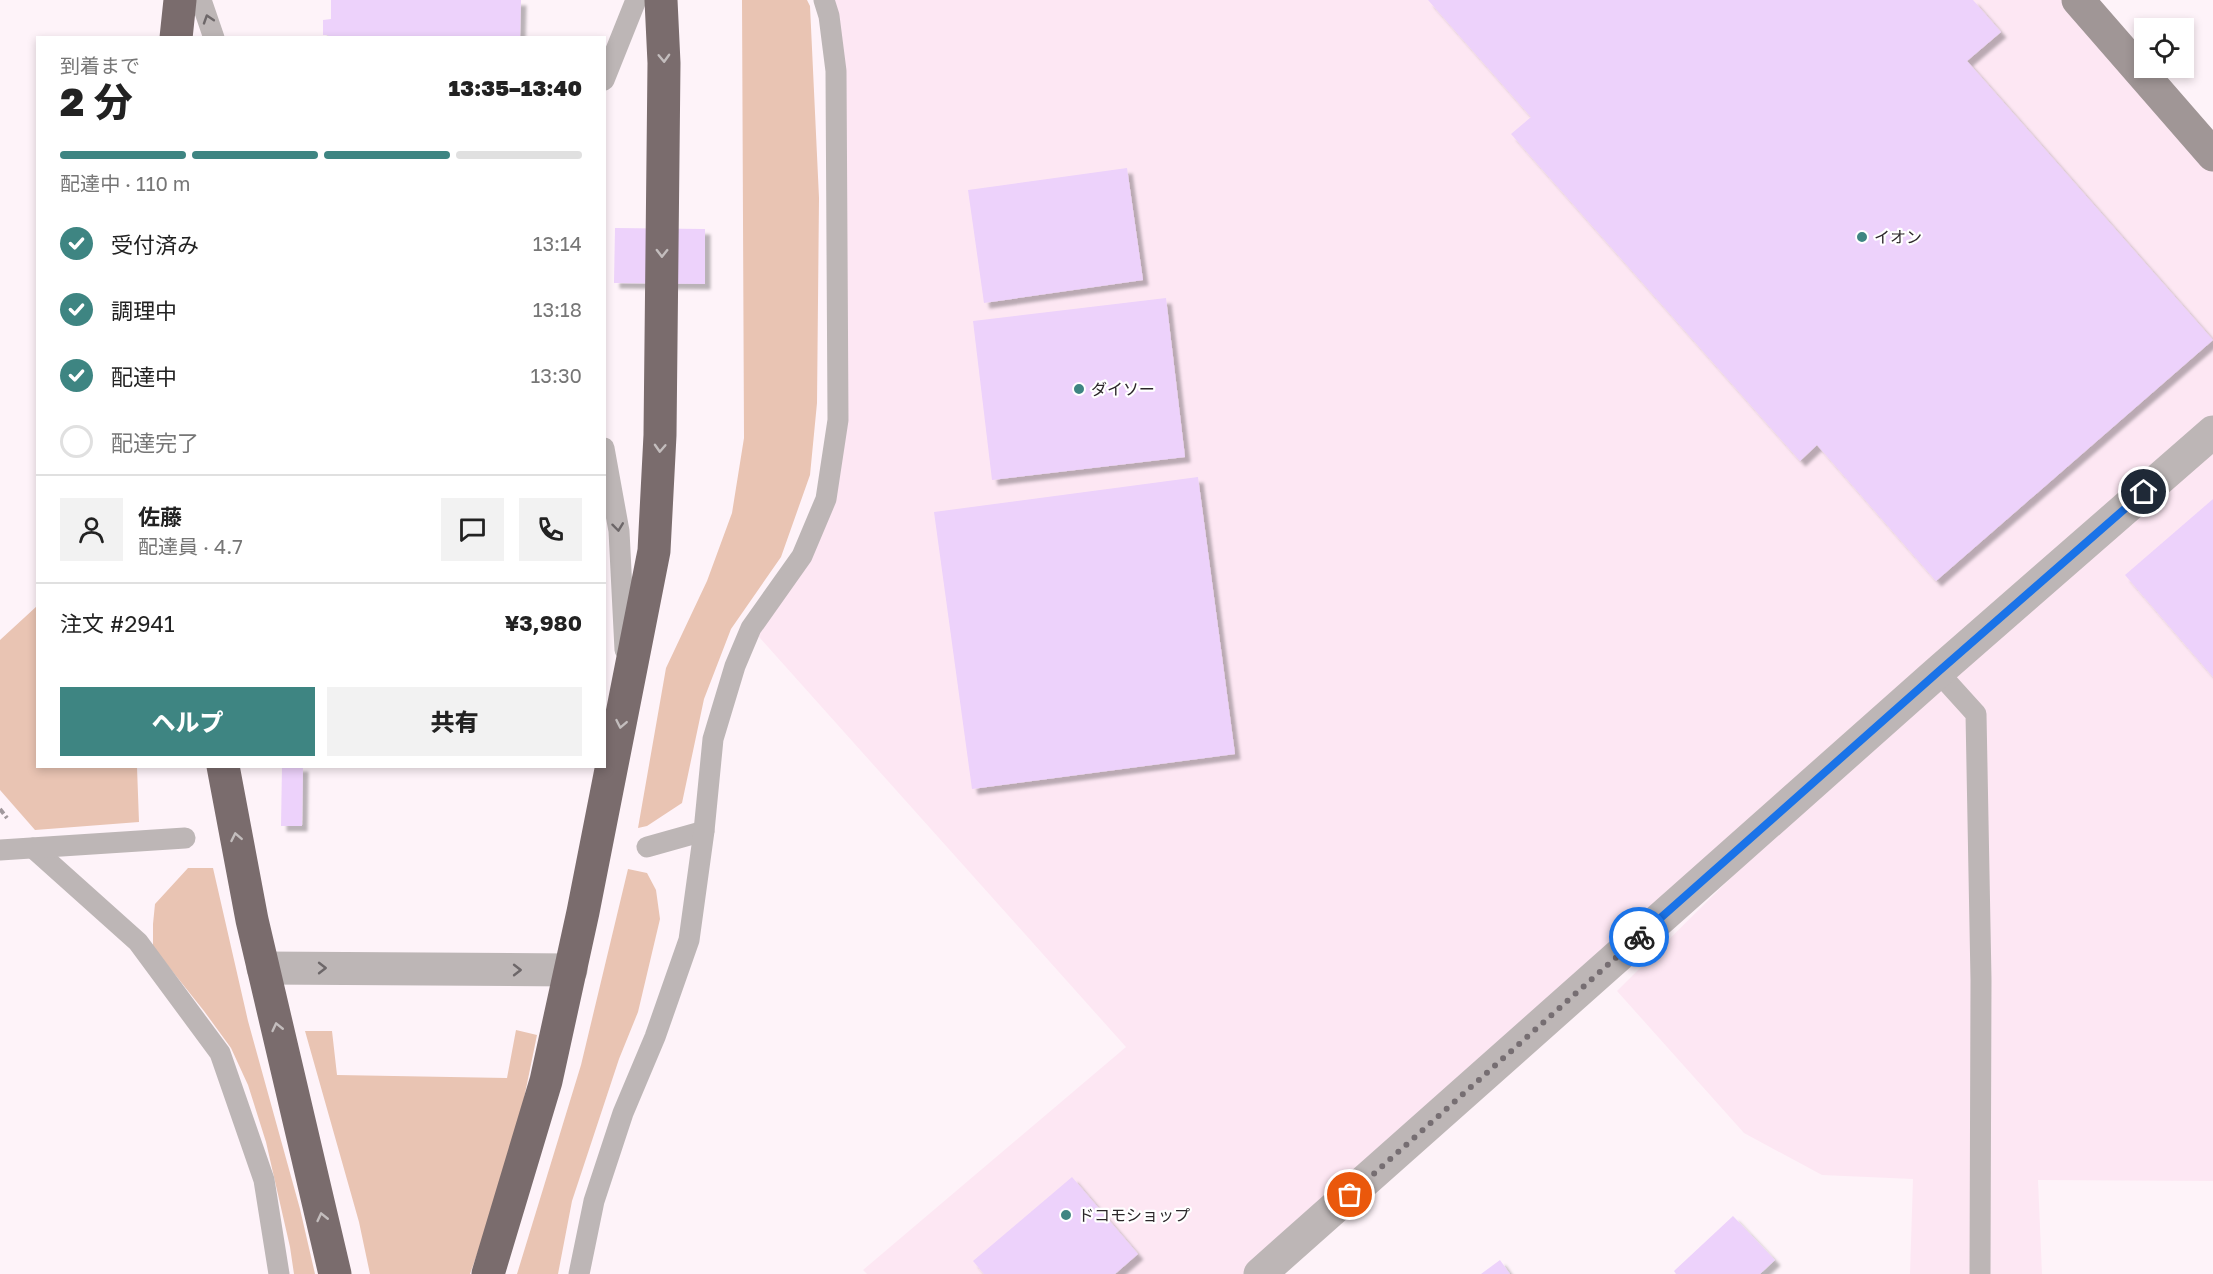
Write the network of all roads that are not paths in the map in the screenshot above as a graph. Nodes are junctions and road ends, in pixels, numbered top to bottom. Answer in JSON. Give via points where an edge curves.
{"nodes":[{"id":1,"x":180,"y":0,"type":"edge"},
{"id":2,"x":201,"y":0,"type":"edge"},
{"id":3,"x":636,"y":0,"type":"edge"},
{"id":4,"x":662,"y":0,"type":"edge"},
{"id":5,"x":824,"y":0,"type":"edge"},
{"id":6,"x":2078,"y":0,"type":"edge"},
{"id":7,"x":176,"y":36,"type":"edge"},
{"id":8,"x":213,"y":36,"type":"edge"},
{"id":9,"x":606,"y":75,"type":"edge"},
{"id":10,"x":2213,"y":155,"type":"edge"},
{"id":11,"x":2213,"y":432,"type":"edge"},
{"id":12,"x":606,"y":459,"type":"edge"},
{"id":13,"x":1938,"y":672,"type":"junction"},
{"id":14,"x":627,"y":693,"type":"junction"},
{"id":15,"x":223,"y":768,"type":"edge"},
{"id":16,"x":704,"y":831,"type":"junction"},
{"id":17,"x":185,"y":838,"type":"dead end"},
{"id":18,"x":647,"y":847,"type":"dead end"},
{"id":19,"x":33,"y":848,"type":"junction"},
{"id":20,"x":0,"y":850,"type":"edge"},
{"id":21,"x":263,"y":968,"type":"junction"},
{"id":22,"x":571,"y":970,"type":"junction"},
{"id":23,"x":279,"y":1274,"type":"edge"},
{"id":24,"x":335,"y":1274,"type":"edge"},
{"id":25,"x":488,"y":1274,"type":"edge"},
{"id":26,"x":579,"y":1274,"type":"edge"},
{"id":27,"x":1260,"y":1274,"type":"edge"},
{"id":28,"x":1980,"y":1274,"type":"edge"}],
"edges":[{"from":1,"to":7,"type":"highway"},
{"from":8,"to":2,"type":"lane","one_way":true},
{"from":3,"to":9,"type":"lane"},
{"from":4,"to":14,"type":"highway","one_way":true,"via":[[660,435],[654,551]]},
{"from":5,"to":16,"type":"lane","via":[[836,71],[838,420],[826,499],[802,556],[751,628],[735,666],[713,739]]},
{"from":6,"to":10,"type":"street"},
{"from":11,"to":13,"type":"street"},
{"from":12,"to":14,"type":"lane","one_way":true,"via":[[619,531]]},
{"from":13,"to":27,"type":"street"},
{"from":13,"to":28,"type":"lane","via":[[1976,714],[1981,980]]},
{"from":14,"to":22,"type":"highway","one_way":true},
{"from":21,"to":15,"type":"highway","one_way":true},
{"from":16,"to":18,"type":"lane"},
{"from":16,"to":26,"type":"lane","via":[[689,940],[594,1201]]},
{"from":17,"to":19,"type":"lane"},
{"from":19,"to":20,"type":"lane"},
{"from":19,"to":23,"type":"lane","via":[[138,942],[220,1053],[264,1180]]},
{"from":21,"to":22,"type":"street","one_way":true},
{"from":24,"to":21,"type":"highway","one_way":true},
{"from":22,"to":25,"type":"highway","via":[[546,1081]]}]}
